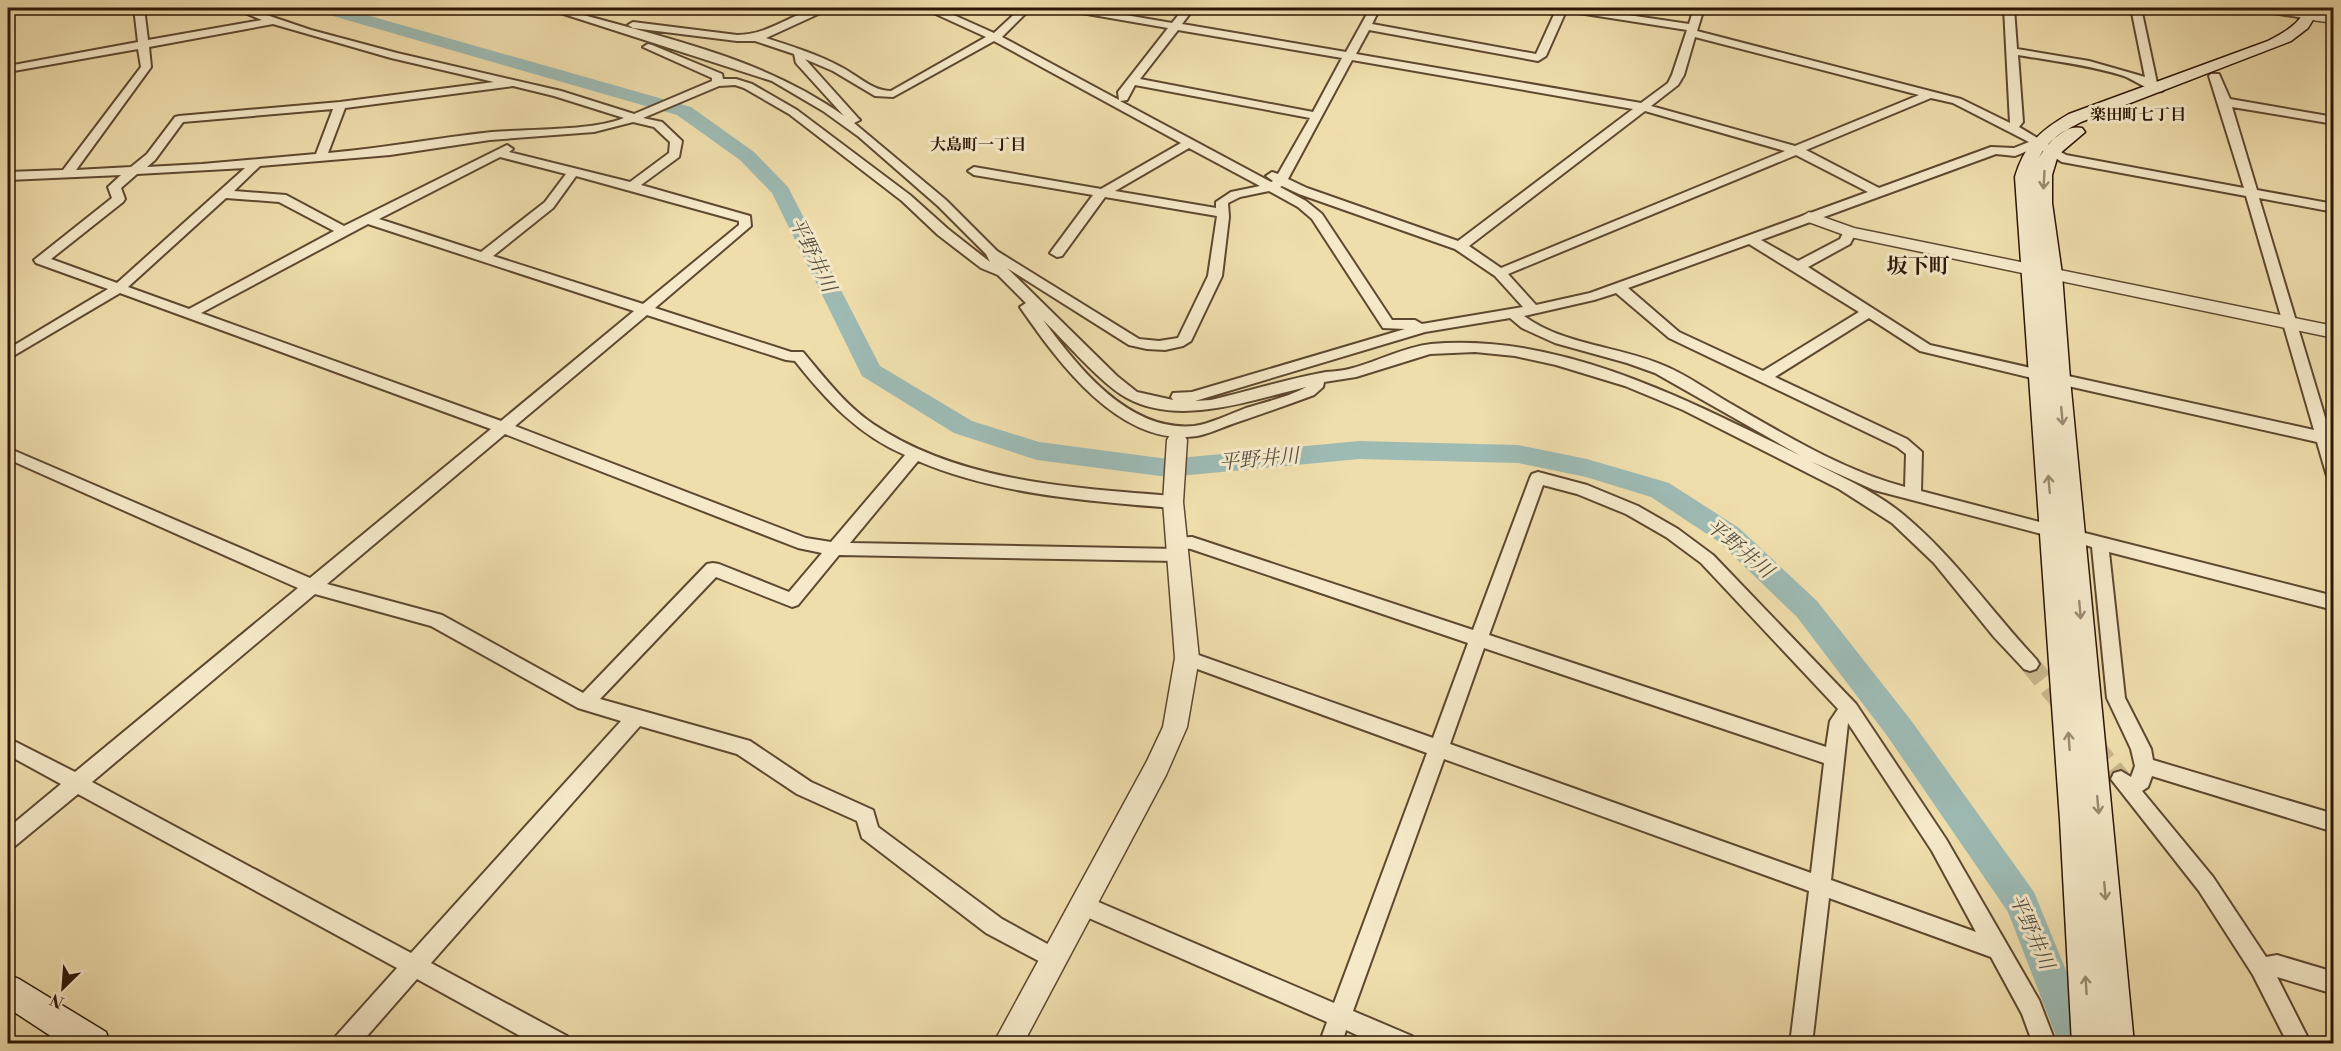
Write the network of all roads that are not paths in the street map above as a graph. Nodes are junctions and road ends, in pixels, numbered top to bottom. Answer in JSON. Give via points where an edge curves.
{"nodes":[{"id":1,"x":139,"y":8,"type":"edge"},
{"id":2,"x":238,"y":8,"type":"edge"},
{"id":3,"x":550,"y":8,"type":"edge"},
{"id":4,"x":556,"y":8,"type":"edge"},
{"id":5,"x":823,"y":8,"type":"edge"},
{"id":6,"x":930,"y":8,"type":"edge"},
{"id":7,"x":1026,"y":8,"type":"edge"},
{"id":8,"x":1070,"y":8,"type":"edge"},
{"id":9,"x":1189,"y":8,"type":"edge"},
{"id":10,"x":1360,"y":8,"type":"edge"},
{"id":11,"x":1563,"y":8,"type":"edge"},
{"id":12,"x":1699,"y":8,"type":"edge"},
{"id":13,"x":2009,"y":8,"type":"edge"},
{"id":14,"x":2136,"y":8,"type":"edge"},
{"id":15,"x":2261,"y":8,"type":"edge"},
{"id":16,"x":568,"y":13,"type":"junction"},
{"id":17,"x":2323,"y":14,"type":"edge"},
{"id":18,"x":274,"y":20,"type":"junction"},
{"id":19,"x":606,"y":24,"type":"junction"},
{"id":20,"x":1175,"y":25,"type":"junction"},
{"id":21,"x":1365,"y":26,"type":"junction"},
{"id":22,"x":1692,"y":30,"type":"junction"},
{"id":23,"x":994,"y":37,"type":"junction"},
{"id":24,"x":756,"y":38,"type":"junction"},
{"id":25,"x":143,"y":45,"type":"junction"},
{"id":26,"x":2012,"y":51,"type":"junction"},
{"id":27,"x":799,"y":52,"type":"junction"},
{"id":28,"x":1351,"y":55,"type":"junction"},
{"id":29,"x":8,"y":69,"type":"edge"},
{"id":30,"x":2215,"y":76,"type":"junction"},
{"id":31,"x":1132,"y":81,"type":"junction"},
{"id":32,"x":513,"y":83,"type":"junction"},
{"id":33,"x":717,"y":83,"type":"junction"},
{"id":34,"x":2155,"y":86,"type":"junction"},
{"id":35,"x":1931,"y":94,"type":"junction"},
{"id":36,"x":1116,"y":99,"type":"junction"},
{"id":37,"x":2225,"y":102,"type":"junction"},
{"id":38,"x":340,"y":105,"type":"junction"},
{"id":39,"x":1642,"y":107,"type":"junction"},
{"id":40,"x":640,"y":116,"type":"junction"},
{"id":41,"x":1317,"y":116,"type":"junction"},
{"id":42,"x":2334,"y":121,"type":"edge"},
{"id":43,"x":2012,"y":128,"type":"junction"},
{"id":44,"x":546,"y":132,"type":"junction"},
{"id":45,"x":863,"y":135,"type":"junction"},
{"id":46,"x":1189,"y":143,"type":"junction"},
{"id":47,"x":2044,"y":148,"type":"junction"},
{"id":48,"x":1796,"y":150,"type":"junction"},
{"id":49,"x":497,"y":153,"type":"junction"},
{"id":50,"x":321,"y":157,"type":"junction"},
{"id":51,"x":257,"y":163,"type":"junction"},
{"id":52,"x":135,"y":170,"type":"junction"},
{"id":53,"x":574,"y":171,"type":"junction"},
{"id":54,"x":974,"y":171,"type":"dead end"},
{"id":55,"x":66,"y":174,"type":"junction"},
{"id":56,"x":8,"y":176,"type":"edge"},
{"id":57,"x":1276,"y":185,"type":"junction"},
{"id":58,"x":632,"y":186,"type":"junction"},
{"id":59,"x":1877,"y":192,"type":"junction"},
{"id":60,"x":1103,"y":193,"type":"junction"},
{"id":61,"x":2251,"y":193,"type":"junction"},
{"id":62,"x":226,"y":194,"type":"junction"},
{"id":63,"x":2334,"y":208,"type":"edge"},
{"id":64,"x":1223,"y":213,"type":"junction"},
{"id":65,"x":1809,"y":217,"type":"junction"},
{"id":66,"x":367,"y":219,"type":"junction"},
{"id":67,"x":344,"y":231,"type":"junction"},
{"id":68,"x":1850,"y":232,"type":"junction"},
{"id":69,"x":1748,"y":238,"type":"junction"},
{"id":70,"x":1460,"y":246,"type":"junction"},
{"id":71,"x":991,"y":252,"type":"junction"},
{"id":72,"x":1057,"y":253,"type":"dead end"},
{"id":73,"x":483,"y":257,"type":"junction"},
{"id":74,"x":1798,"y":267,"type":"junction"},
{"id":75,"x":2042,"y":271,"type":"junction"},
{"id":76,"x":1003,"y":272,"type":"junction"},
{"id":77,"x":1500,"y":273,"type":"junction"},
{"id":78,"x":1618,"y":287,"type":"junction"},
{"id":79,"x":119,"y":288,"type":"junction"},
{"id":80,"x":1022,"y":291,"type":"junction"},
{"id":81,"x":643,"y":309,"type":"junction"},
{"id":82,"x":1533,"y":310,"type":"junction"},
{"id":83,"x":191,"y":313,"type":"junction"},
{"id":84,"x":1868,"y":313,"type":"junction"},
{"id":85,"x":1513,"y":314,"type":"junction"},
{"id":86,"x":2288,"y":322,"type":"junction"},
{"id":87,"x":1446,"y":324,"type":"junction"},
{"id":88,"x":2334,"y":332,"type":"edge"},
{"id":89,"x":8,"y":355,"type":"edge"},
{"id":90,"x":1326,"y":377,"type":"junction"},
{"id":91,"x":2049,"y":377,"type":"junction"},
{"id":92,"x":1763,"y":378,"type":"junction"},
{"id":93,"x":1132,"y":395,"type":"junction"},
{"id":94,"x":502,"y":427,"type":"junction"},
{"id":95,"x":1177,"y":436,"type":"junction"},
{"id":96,"x":2328,"y":439,"type":"edge"},
{"id":97,"x":8,"y":453,"type":"edge"},
{"id":98,"x":916,"y":453,"type":"junction"},
{"id":99,"x":2334,"y":473,"type":"edge"},
{"id":100,"x":1913,"y":495,"type":"junction"},
{"id":101,"x":1173,"y":500,"type":"junction"},
{"id":102,"x":2063,"y":533,"type":"junction"},
{"id":103,"x":2100,"y":543,"type":"junction"},
{"id":104,"x":1177,"y":548,"type":"junction"},
{"id":105,"x":836,"y":549,"type":"junction"},
{"id":106,"x":313,"y":587,"type":"junction"},
{"id":107,"x":2334,"y":603,"type":"edge"},
{"id":108,"x":1480,"y":640,"type":"junction"},
{"id":109,"x":1187,"y":658,"type":"junction"},
{"id":110,"x":2030,"y":664,"type":"tunnel mouth"},
{"id":111,"x":585,"y":704,"type":"junction"},
{"id":112,"x":1849,"y":709,"type":"junction"},
{"id":113,"x":636,"y":717,"type":"junction"},
{"id":114,"x":8,"y":746,"type":"edge"},
{"id":115,"x":1440,"y":749,"type":"junction"},
{"id":116,"x":1834,"y":758,"type":"junction"},
{"id":117,"x":2145,"y":765,"type":"junction"},
{"id":118,"x":75,"y":782,"type":"junction"},
{"id":119,"x":2334,"y":823,"type":"edge"},
{"id":120,"x":2088,"y":826,"type":"junction"},
{"id":121,"x":8,"y":840,"type":"edge"},
{"id":122,"x":1820,"y":887,"type":"junction"},
{"id":123,"x":1082,"y":905,"type":"junction"},
{"id":124,"x":1999,"y":950,"type":"junction"},
{"id":125,"x":1053,"y":959,"type":"junction"},
{"id":126,"x":414,"y":965,"type":"junction"},
{"id":127,"x":2261,"y":968,"type":"junction"},
{"id":128,"x":2334,"y":983,"type":"edge"},
{"id":129,"x":8,"y":990,"type":"edge"},
{"id":130,"x":1340,"y":1016,"type":"junction"},
{"id":131,"x":94,"y":1044,"type":"edge"},
{"id":132,"x":344,"y":1044,"type":"edge"},
{"id":133,"x":559,"y":1044,"type":"edge"},
{"id":134,"x":1007,"y":1044,"type":"edge"},
{"id":135,"x":1330,"y":1044,"type":"edge"},
{"id":136,"x":1404,"y":1044,"type":"edge"},
{"id":137,"x":1801,"y":1044,"type":"edge"},
{"id":138,"x":2045,"y":1044,"type":"edge"},
{"id":139,"x":2090,"y":1044,"type":"edge"},
{"id":140,"x":2117,"y":1044,"type":"edge"},
{"id":141,"x":2300,"y":1044,"type":"edge"}],
"edges":[{"from":1,"to":25,"type":"street"},
{"from":2,"to":18,"type":"street"},
{"from":3,"to":16,"type":"street"},
{"from":4,"to":16,"type":"street"},
{"from":5,"to":24,"type":"street"},
{"from":6,"to":23,"type":"street"},
{"from":7,"to":23,"type":"street"},
{"from":8,"to":20,"type":"street"},
{"from":9,"to":20,"type":"street"},
{"from":10,"to":21,"type":"street","via":[[1372,14]]},
{"from":11,"to":21,"type":"street","via":[[1538,58]]},
{"from":11,"to":22,"type":"street"},
{"from":12,"to":22,"type":"street"},
{"from":13,"to":26,"type":"street"},
{"from":14,"to":34,"type":"street"},
{"from":15,"to":17,"type":"street"},
{"from":16,"to":19,"type":"street"},
{"from":16,"to":33,"type":"street","via":[[718,76]]},
{"from":17,"to":30,"type":"main road","via":[[2309,39]]},
{"from":17,"to":34,"type":"main road","via":[[2273,44]]},
{"from":18,"to":25,"type":"street"},
{"from":18,"to":32,"type":"street","via":[[394,56]]},
{"from":19,"to":24,"type":"street"},
{"from":19,"to":45,"type":"street","via":[[776,80]]},
{"from":20,"to":28,"type":"street"},
{"from":20,"to":31,"type":"street"},
{"from":21,"to":28,"type":"street"},
{"from":22,"to":35,"type":"street"},
{"from":22,"to":39,"type":"street","via":[[1672,85]]},
{"from":23,"to":27,"type":"street","via":[[885,95]]},
{"from":23,"to":36,"type":"street"},
{"from":24,"to":27,"type":"street"},
{"from":25,"to":29,"type":"street"},
{"from":25,"to":55,"type":"street","via":[[146,67]]},
{"from":26,"to":34,"type":"street","via":[[2106,68]]},
{"from":26,"to":43,"type":"street","via":[[2017,122]]},
{"from":27,"to":45,"type":"street","via":[[800,61]]},
{"from":28,"to":39,"type":"street"},
{"from":28,"to":41,"type":"street"},
{"from":30,"to":37,"type":"street"},
{"from":30,"to":47,"type":"main road","via":[[2090,124]]},
{"from":31,"to":36,"type":"street"},
{"from":31,"to":41,"type":"street"},
{"from":32,"to":38,"type":"street"},
{"from":32,"to":40,"type":"street"},
{"from":33,"to":40,"type":"street"},
{"from":33,"to":76,"type":"street","via":[[748,86],[793,112],[986,265]]},
{"from":34,"to":47,"type":"main road","via":[[2075,118],[2046,135]]},
{"from":35,"to":43,"type":"street","via":[[1957,101]]},
{"from":35,"to":48,"type":"street"},
{"from":36,"to":46,"type":"street"},
{"from":36,"to":57,"type":"street"},
{"from":37,"to":42,"type":"street"},
{"from":37,"to":61,"type":"street"},
{"from":38,"to":50,"type":"street"},
{"from":38,"to":52,"type":"street","via":[[179,119],[151,157]]},
{"from":39,"to":48,"type":"street"},
{"from":39,"to":70,"type":"street"},
{"from":40,"to":44,"type":"street","via":[[594,128]]},
{"from":40,"to":58,"type":"street","via":[[641,121],[658,124],[676,141],[675,154]]},
{"from":41,"to":57,"type":"street"},
{"from":43,"to":47,"type":"street"},
{"from":44,"to":49,"type":"street"},
{"from":44,"to":50,"type":"street"},
{"from":45,"to":71,"type":"street","via":[[942,203]]},
{"from":46,"to":57,"type":"street"},
{"from":46,"to":60,"type":"street"},
{"from":47,"to":59,"type":"street","via":[[1995,150]]},
{"from":47,"to":61,"type":"street","via":[[2062,158]]},
{"from":47,"to":75,"type":"main road"},
{"from":48,"to":59,"type":"street"},
{"from":48,"to":77,"type":"street"},
{"from":49,"to":53,"type":"street"},
{"from":49,"to":66,"type":"street"},
{"from":50,"to":51,"type":"street"},
{"from":51,"to":52,"type":"street"},
{"from":51,"to":62,"type":"street"},
{"from":52,"to":55,"type":"street"},
{"from":52,"to":79,"type":"street","via":[[114,187],[119,199],[41,260]]},
{"from":53,"to":58,"type":"street"},
{"from":53,"to":73,"type":"street","via":[[549,205]]},
{"from":54,"to":60,"type":"street"},
{"from":55,"to":56,"type":"street"},
{"from":57,"to":64,"type":"street","via":[[1229,195],[1222,202]]},
{"from":57,"to":70,"type":"street"},
{"from":57,"to":87,"type":"street","via":[[1317,217],[1388,325]]},
{"from":58,"to":81,"type":"street","via":[[745,219],[746,226]]},
{"from":59,"to":65,"type":"street"},
{"from":60,"to":64,"type":"street"},
{"from":60,"to":72,"type":"street"},
{"from":61,"to":63,"type":"street"},
{"from":61,"to":86,"type":"street"},
{"from":62,"to":67,"type":"street","via":[[282,198]]},
{"from":62,"to":79,"type":"street"},
{"from":64,"to":71,"type":"street","via":[[1215,276],[1184,341],[1172,346],[1134,342]]},
{"from":65,"to":68,"type":"street"},
{"from":65,"to":69,"type":"street"},
{"from":66,"to":67,"type":"street"},
{"from":66,"to":73,"type":"street"},
{"from":67,"to":83,"type":"street"},
{"from":68,"to":74,"type":"street","via":[[1845,241]]},
{"from":68,"to":75,"type":"street"},
{"from":69,"to":74,"type":"street"},
{"from":69,"to":78,"type":"street"},
{"from":70,"to":77,"type":"street"},
{"from":71,"to":76,"type":"street"},
{"from":73,"to":81,"type":"street"},
{"from":74,"to":84,"type":"street"},
{"from":75,"to":86,"type":"street"},
{"from":75,"to":91,"type":"main road"},
{"from":76,"to":80,"type":"street"},
{"from":77,"to":82,"type":"street"},
{"from":78,"to":82,"type":"street"},
{"from":78,"to":92,"type":"street","via":[[1674,335]]},
{"from":79,"to":83,"type":"street"},
{"from":79,"to":89,"type":"street"},
{"from":80,"to":93,"type":"street"},
{"from":80,"to":95,"type":"street","via":[[1020,299],[1086,381],[1129,417]]},
{"from":81,"to":94,"type":"street"},
{"from":81,"to":98,"type":"street","via":[[798,356],[850,414]]},
{"from":82,"to":85,"type":"street"},
{"from":83,"to":94,"type":"street"},
{"from":84,"to":91,"type":"street","via":[[1925,348]]},
{"from":84,"to":92,"type":"street"},
{"from":85,"to":87,"type":"street"},
{"from":85,"to":100,"type":"street","via":[[1536,329],[1578,345],[1656,368],[1856,476]]},
{"from":86,"to":88,"type":"street"},
{"from":86,"to":96,"type":"street"},
{"from":87,"to":90,"type":"street","via":[[1343,364]]},
{"from":87,"to":93,"type":"street","via":[[1192,397]]},
{"from":90,"to":93,"type":"street","via":[[1211,405],[1184,407]]},
{"from":90,"to":95,"type":"street","via":[[1309,392]]},
{"from":90,"to":110,"type":"street","via":[[1351,374],[1429,349],[1475,346],[1559,361],[1630,383],[1845,485],[1898,519],[1940,559]]},
{"from":91,"to":96,"type":"street"},
{"from":91,"to":102,"type":"main road"},
{"from":92,"to":100,"type":"street","via":[[1914,452]]},
{"from":94,"to":105,"type":"street","via":[[804,544]]},
{"from":94,"to":106,"type":"street"},
{"from":95,"to":101,"type":"street"},
{"from":96,"to":99,"type":"street"},
{"from":97,"to":106,"type":"street"},
{"from":98,"to":101,"type":"street","via":[[1004,481],[1047,489]]},
{"from":98,"to":105,"type":"street"},
{"from":100,"to":102,"type":"street"},
{"from":101,"to":104,"type":"street"},
{"from":102,"to":103,"type":"street"},
{"from":102,"to":120,"type":"main road"},
{"from":103,"to":107,"type":"street"},
{"from":103,"to":117,"type":"street","via":[[2116,698]]},
{"from":104,"to":105,"type":"street"},
{"from":104,"to":108,"type":"street","via":[[1192,543]]},
{"from":104,"to":109,"type":"street"},
{"from":105,"to":111,"type":"street","via":[[792,600],[713,569]]},
{"from":106,"to":111,"type":"street","via":[[436,620]]},
{"from":106,"to":118,"type":"street"},
{"from":108,"to":112,"type":"street","via":[[1539,478],[1581,489],[1632,510],[1707,558]]},
{"from":108,"to":115,"type":"street"},
{"from":108,"to":116,"type":"street"},
{"from":109,"to":115,"type":"street"},
{"from":109,"to":123,"type":"street","via":[[1175,727]]},
{"from":111,"to":113,"type":"street"},
{"from":112,"to":116,"type":"street","via":[[1839,721]]},
{"from":112,"to":124,"type":"street","via":[[1939,845]]},
{"from":113,"to":125,"type":"street","via":[[743,747],[804,788],[866,816],[869,832],[878,839],[994,926]]},
{"from":113,"to":126,"type":"street"},
{"from":114,"to":118,"type":"street"},
{"from":115,"to":122,"type":"street"},
{"from":115,"to":130,"type":"street"},
{"from":116,"to":122,"type":"street"},
{"from":117,"to":119,"type":"street"},
{"from":117,"to":127,"type":"street","via":[[2140,782],[2125,784],[2206,884]]},
{"from":118,"to":121,"type":"street"},
{"from":118,"to":126,"type":"street"},
{"from":139,"to":120,"type":"main road","one_way":true},
{"from":120,"to":140,"type":"main road","one_way":true},
{"from":122,"to":124,"type":"street"},
{"from":122,"to":137,"type":"street"},
{"from":123,"to":125,"type":"street"},
{"from":123,"to":130,"type":"street"},
{"from":124,"to":138,"type":"street","via":[[2031,1008]]},
{"from":125,"to":134,"type":"street"},
{"from":126,"to":132,"type":"street"},
{"from":126,"to":133,"type":"street"},
{"from":127,"to":128,"type":"street","via":[[2277,966]]},
{"from":127,"to":141,"type":"street"},
{"from":129,"to":131,"type":"main road"},
{"from":130,"to":135,"type":"street"},
{"from":130,"to":136,"type":"street"}]}
